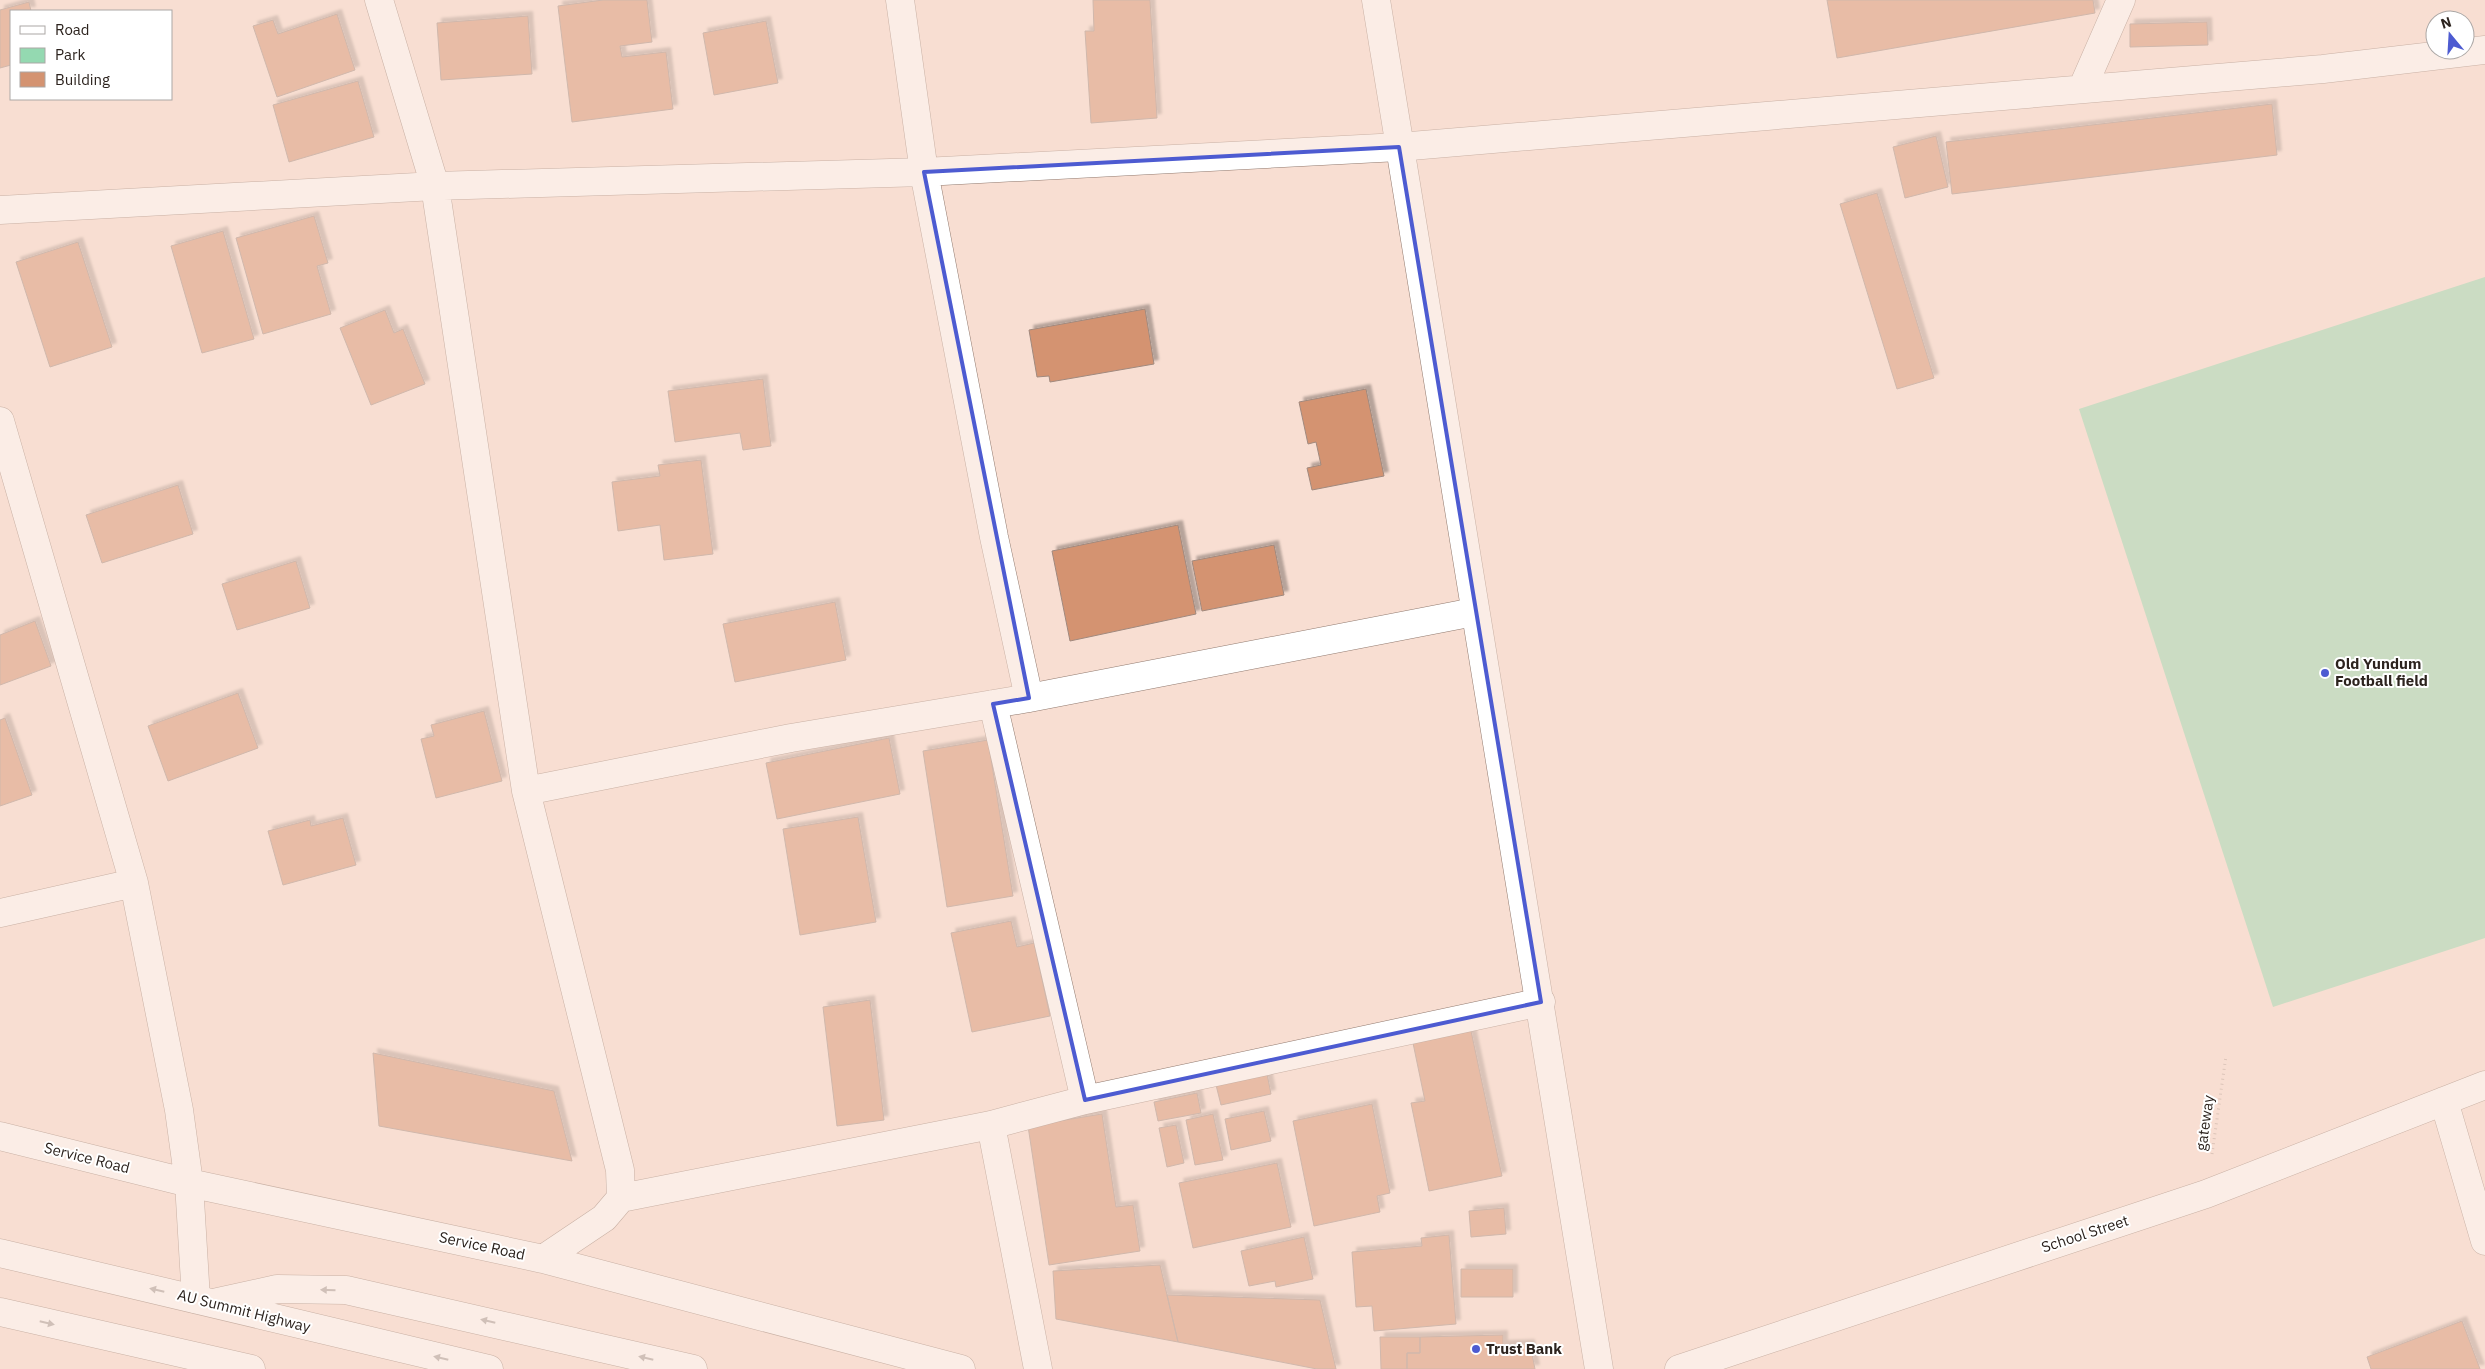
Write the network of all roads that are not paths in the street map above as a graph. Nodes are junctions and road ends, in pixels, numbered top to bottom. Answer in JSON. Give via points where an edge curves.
{"nodes":[{"id":1,"x":379,"y":0,"type":"edge"},
{"id":2,"x":900,"y":0,"type":"edge"},
{"id":3,"x":1376,"y":0,"type":"edge"},
{"id":4,"x":2121,"y":0,"type":"edge"},
{"id":5,"x":2485,"y":50,"type":"edge"},
{"id":6,"x":2082,"y":89,"type":"junction"},
{"id":7,"x":1399,"y":147,"type":"junction"},
{"id":8,"x":924,"y":172,"type":"junction"},
{"id":9,"x":436,"y":186,"type":"junction"},
{"id":10,"x":0,"y":210,"type":"edge"},
{"id":11,"x":0,"y":421,"type":"edge"},
{"id":12,"x":8,"y":484,"type":"edge"},
{"id":13,"x":1474,"y":612,"type":"junction"},
{"id":14,"x":1029,"y":698,"type":"junction"},
{"id":15,"x":993,"y":704,"type":"junction"},
{"id":16,"x":526,"y":791,"type":"junction"},
{"id":17,"x":134,"y":883,"type":"junction"},
{"id":18,"x":0,"y":914,"type":"edge"},
{"id":19,"x":1541,"y":1002,"type":"junction"},
{"id":20,"x":2485,"y":1085,"type":"edge"},
{"id":21,"x":1085,"y":1100,"type":"junction"},
{"id":22,"x":2444,"y":1101,"type":"junction"},
{"id":23,"x":990,"y":1125,"type":"junction"},
{"id":24,"x":0,"y":1136,"type":"edge"},
{"id":25,"x":189,"y":1182,"type":"junction"},
{"id":26,"x":621,"y":1198,"type":"junction"},
{"id":27,"x":2485,"y":1241,"type":"edge"},
{"id":28,"x":0,"y":1253,"type":"edge"},
{"id":29,"x":543,"y":1259,"type":"junction"},
{"id":30,"x":216,"y":1304,"type":"junction"},
{"id":31,"x":0,"y":1312,"type":"edge"},
{"id":32,"x":154,"y":1349,"type":"junction"},
{"id":33,"x":177,"y":1369,"type":"edge"},
{"id":34,"x":251,"y":1369,"type":"edge"},
{"id":35,"x":489,"y":1369,"type":"edge"},
{"id":36,"x":693,"y":1369,"type":"edge"},
{"id":37,"x":961,"y":1369,"type":"edge"},
{"id":38,"x":1038,"y":1369,"type":"edge"},
{"id":39,"x":1599,"y":1369,"type":"edge"},
{"id":40,"x":1680,"y":1369,"type":"edge"}],
"edges":[{"from":1,"to":9,"type":"street"},
{"from":2,"to":8,"type":"street"},
{"from":3,"to":7,"type":"street"},
{"from":4,"to":6,"type":"street"},
{"from":5,"to":6,"type":"street","via":[[2323,69]]},
{"from":6,"to":7,"type":"street"},
{"from":7,"to":8,"type":"street"},
{"from":7,"to":13,"type":"street"},
{"from":8,"to":9,"type":"street"},
{"from":8,"to":14,"type":"street","via":[[994,537]]},
{"from":9,"to":10,"type":"street"},
{"from":9,"to":16,"type":"street"},
{"from":11,"to":12,"type":"street"},
{"from":12,"to":17,"type":"street"},
{"from":13,"to":14,"type":"street"},
{"from":13,"to":19,"type":"street"},
{"from":14,"to":15,"type":"street"},
{"from":15,"to":16,"type":"street","via":[[791,738]]},
{"from":15,"to":21,"type":"street"},
{"from":16,"to":26,"type":"street","via":[[620,1170]]},
{"from":17,"to":18,"type":"street"},
{"from":17,"to":25,"type":"street","via":[[179,1110]]},
{"from":19,"to":21,"type":"street"},
{"from":19,"to":39,"type":"street"},
{"from":20,"to":22,"type":"street","name":"School Street"},
{"from":21,"to":23,"type":"street"},
{"from":22,"to":27,"type":"street"},
{"from":22,"to":40,"type":"street","name":"School Street","via":[[2206,1194]]},
{"from":23,"to":26,"type":"street"},
{"from":23,"to":38,"type":"street"},
{"from":24,"to":25,"type":"street","name":"Service Road"},
{"from":25,"to":29,"type":"street","name":"Service Road"},
{"from":25,"to":30,"type":"street"},
{"from":26,"to":29,"type":"street","via":[[604,1218]]},
{"from":30,"to":28,"type":"street","name":"AU Summit Highway","one_way":true},
{"from":29,"to":37,"type":"street","name":"Service Road"},
{"from":35,"to":30,"type":"street","name":"AU Summit Highway","one_way":true},
{"from":36,"to":30,"type":"street","one_way":true,"via":[[346,1290],[277,1289]]},
{"from":31,"to":32,"type":"street","one_way":true},
{"from":32,"to":33,"type":"street"},
{"from":32,"to":34,"type":"street"}]}
